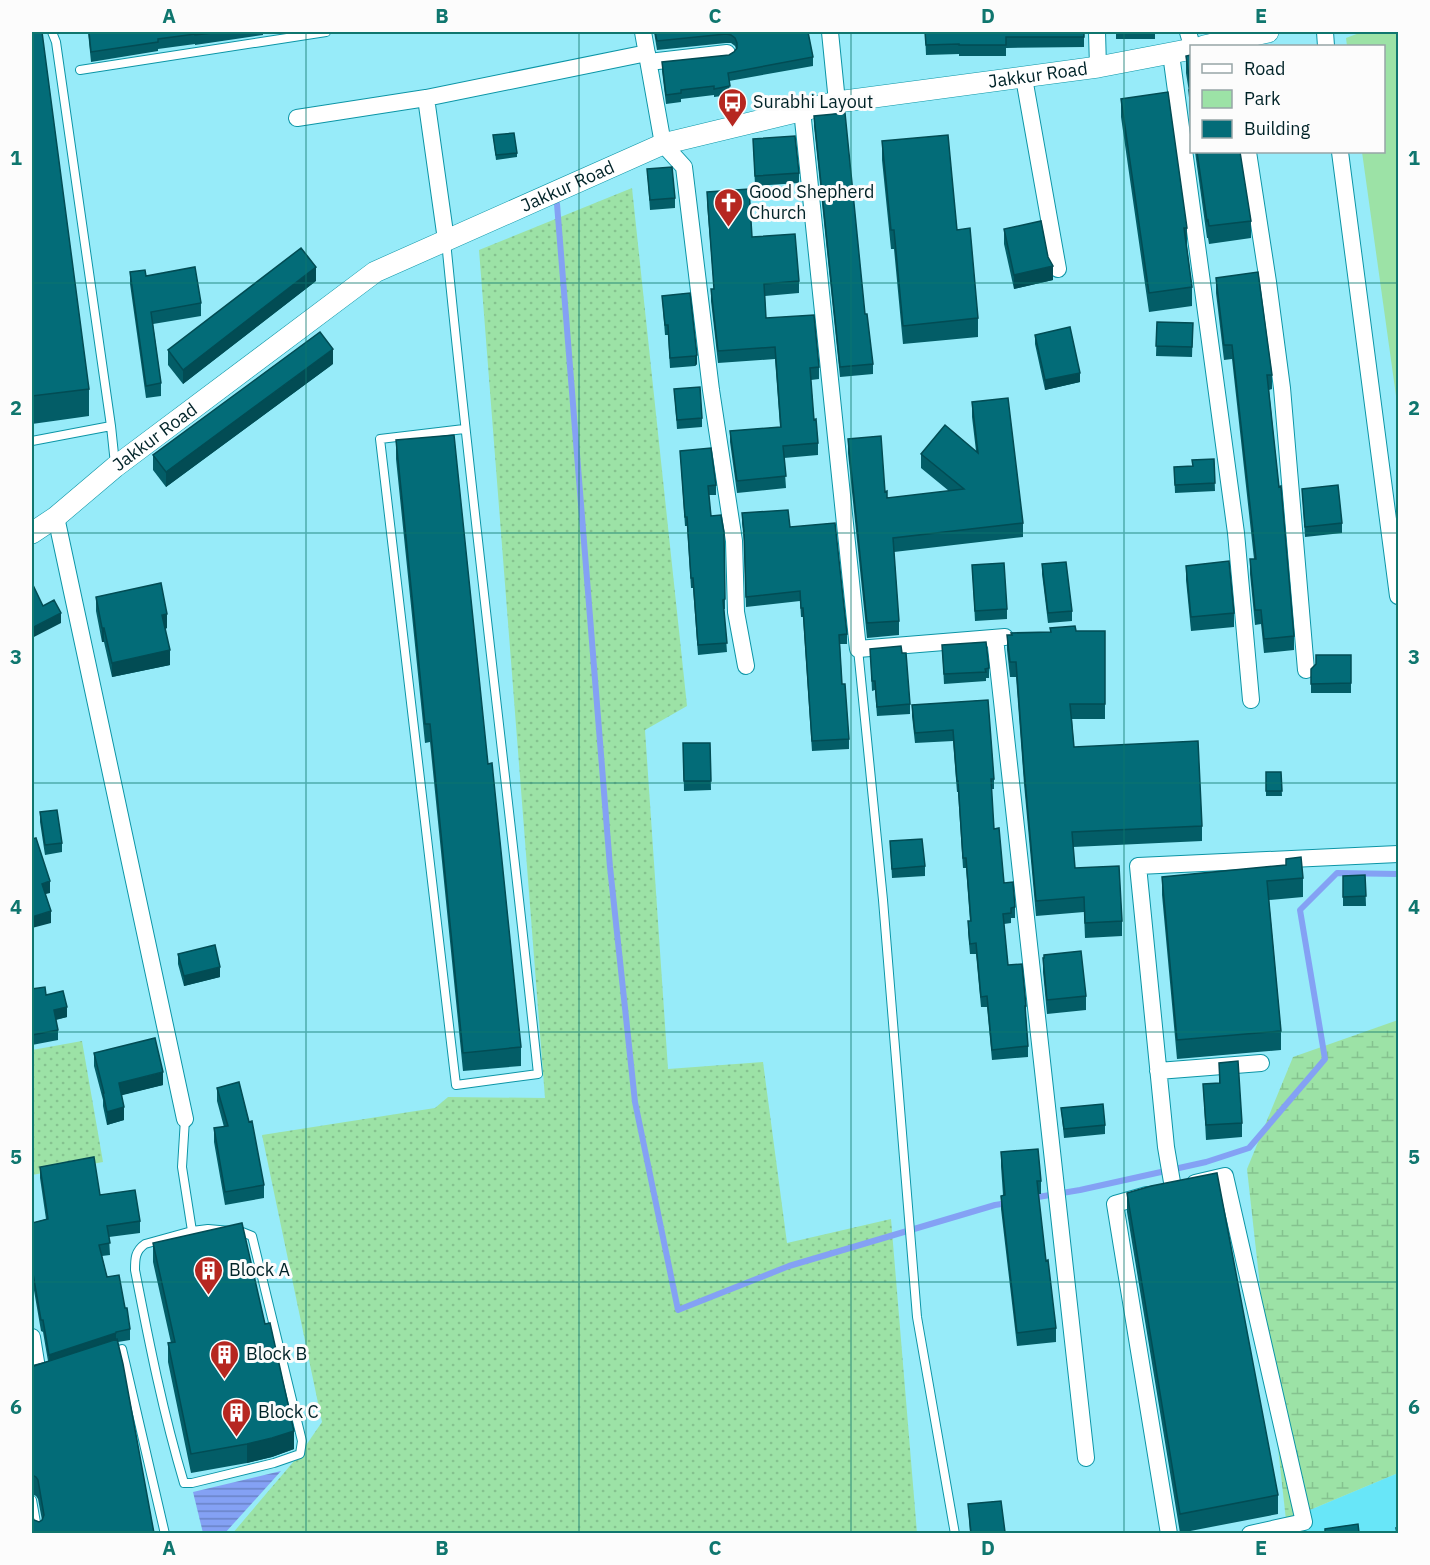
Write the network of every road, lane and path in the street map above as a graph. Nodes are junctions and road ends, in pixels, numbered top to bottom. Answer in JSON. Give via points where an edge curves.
{"nodes":[{"id":1,"x":52,"y":32,"type":"edge"},
{"id":2,"x":326,"y":32,"type":"edge"},
{"id":3,"x":643,"y":32,"type":"edge"},
{"id":4,"x":830,"y":32,"type":"edge"},
{"id":5,"x":1097,"y":32,"type":"edge"},
{"id":6,"x":1188,"y":32,"type":"edge"},
{"id":7,"x":1268,"y":32,"type":"edge"},
{"id":8,"x":1232,"y":43,"type":"edge"},
{"id":9,"x":1213,"y":45,"type":"edge"},
{"id":10,"x":1185,"y":50,"type":"edge"},
{"id":11,"x":727,"y":53,"type":"edge"},
{"id":12,"x":648,"y":58,"type":"junction"},
{"id":13,"x":1098,"y":67,"type":"junction"},
{"id":14,"x":80,"y":70,"type":"dead end"},
{"id":15,"x":1024,"y":78,"type":"junction"},
{"id":16,"x":1190,"y":97,"type":"edge"},
{"id":17,"x":426,"y":98,"type":"junction"},
{"id":18,"x":837,"y":102,"type":"junction"},
{"id":19,"x":802,"y":110,"type":"junction"},
{"id":20,"x":297,"y":118,"type":"dead end"},
{"id":21,"x":663,"y":144,"type":"junction"},
{"id":22,"x":1196,"y":153,"type":"edge"},
{"id":23,"x":1248,"y":153,"type":"edge"},
{"id":24,"x":1340,"y":153,"type":"edge"},
{"id":25,"x":446,"y":240,"type":"junction"},
{"id":26,"x":1058,"y":269,"type":"dead end"},
{"id":27,"x":111,"y":426,"type":"junction"},
{"id":28,"x":464,"y":429,"type":"junction"},
{"id":29,"x":32,"y":441,"type":"edge"},
{"id":30,"x":115,"y":467,"type":"junction"},
{"id":31,"x":56,"y":517,"type":"junction"},
{"id":32,"x":32,"y":533,"type":"edge"},
{"id":33,"x":1398,"y":596,"type":"edge"},
{"id":34,"x":1018,"y":636,"type":"edge"},
{"id":35,"x":995,"y":638,"type":"junction"},
{"id":36,"x":858,"y":649,"type":"junction"},
{"id":37,"x":746,"y":666,"type":"dead end"},
{"id":38,"x":1306,"y":670,"type":"dead end"},
{"id":39,"x":1251,"y":700,"type":"dead end"},
{"id":40,"x":1398,"y":854,"type":"edge"},
{"id":41,"x":1261,"y":1063,"type":"dead end"},
{"id":42,"x":1158,"y":1071,"type":"junction"},
{"id":43,"x":185,"y":1119,"type":"joint"},
{"id":44,"x":1172,"y":1185,"type":"junction"},
{"id":45,"x":192,"y":1231,"type":"junction"},
{"id":46,"x":32,"y":1336,"type":"edge"},
{"id":47,"x":101,"y":1356,"type":"edge"},
{"id":48,"x":37,"y":1365,"type":"edge"},
{"id":49,"x":1086,"y":1458,"type":"dead end"},
{"id":50,"x":32,"y":1500,"type":"edge"},
{"id":51,"x":38,"y":1533,"type":"edge"},
{"id":52,"x":165,"y":1533,"type":"edge"},
{"id":53,"x":955,"y":1533,"type":"edge"},
{"id":54,"x":1169,"y":1533,"type":"edge"},
{"id":55,"x":1250,"y":1533,"type":"edge"}],
"edges":[{"from":1,"to":27,"type":"lane"},
{"from":2,"to":14,"type":"lane"},
{"from":3,"to":12,"type":"street"},
{"from":4,"to":18,"type":"street"},
{"from":5,"to":13,"type":"street"},
{"from":6,"to":10,"type":"street"},
{"from":7,"to":8,"type":"street"},
{"from":8,"to":9,"type":"street"},
{"from":10,"to":13,"type":"street","name":"Jakkur Road"},
{"from":10,"to":16,"type":"street"},
{"from":11,"to":12,"type":"street"},
{"from":12,"to":17,"type":"street"},
{"from":12,"to":21,"type":"street"},
{"from":13,"to":15,"type":"street","name":"Jakkur Road"},
{"from":15,"to":18,"type":"street","name":"Jakkur Road"},
{"from":15,"to":26,"type":"street"},
{"from":17,"to":20,"type":"street"},
{"from":17,"to":25,"type":"street"},
{"from":18,"to":19,"type":"street","name":"Jakkur Road"},
{"from":19,"to":21,"type":"street","name":"Jakkur Road"},
{"from":19,"to":36,"type":"street"},
{"from":21,"to":25,"type":"street","name":"Jakkur Road"},
{"from":21,"to":37,"type":"street","via":[[684,167],[734,541],[736,612]]},
{"from":22,"to":39,"type":"street"},
{"from":23,"to":38,"type":"street","via":[[1282,388]]},
{"from":24,"to":33,"type":"street"},
{"from":25,"to":28,"type":"lane"},
{"from":25,"to":30,"type":"street","name":"Jakkur Road","via":[[375,272]]},
{"from":27,"to":29,"type":"lane"},
{"from":27,"to":30,"type":"lane"},
{"from":28,"to":28,"type":"lane","via":[[538,1074],[456,1085],[380,439]]},
{"from":30,"to":31,"type":"street","name":"Jakkur Road"},
{"from":31,"to":32,"type":"street","name":"Jakkur Road"},
{"from":31,"to":43,"type":"street"},
{"from":34,"to":35,"type":"street"},
{"from":35,"to":36,"type":"street"},
{"from":35,"to":49,"type":"street"},
{"from":36,"to":53,"type":"lane","via":[[917,1317]]},
{"from":40,"to":42,"type":"street","via":[[1138,866]]},
{"from":41,"to":42,"type":"street"},
{"from":42,"to":44,"type":"street"},
{"from":43,"to":45,"type":"lane","via":[[182,1167]]},
{"from":44,"to":54,"type":"street","via":[[1115,1204]]},
{"from":44,"to":55,"type":"street","via":[[1225,1176],[1304,1522]]},
{"from":45,"to":45,"type":"lane","via":[[145,1245],[135,1258],[146,1326],[184,1483],[300,1454],[302,1441],[252,1236],[208,1229]]},
{"from":46,"to":48,"type":"street"},
{"from":47,"to":52,"type":"lane","via":[[122,1349]]},
{"from":50,"to":51,"type":"lane"}]}
